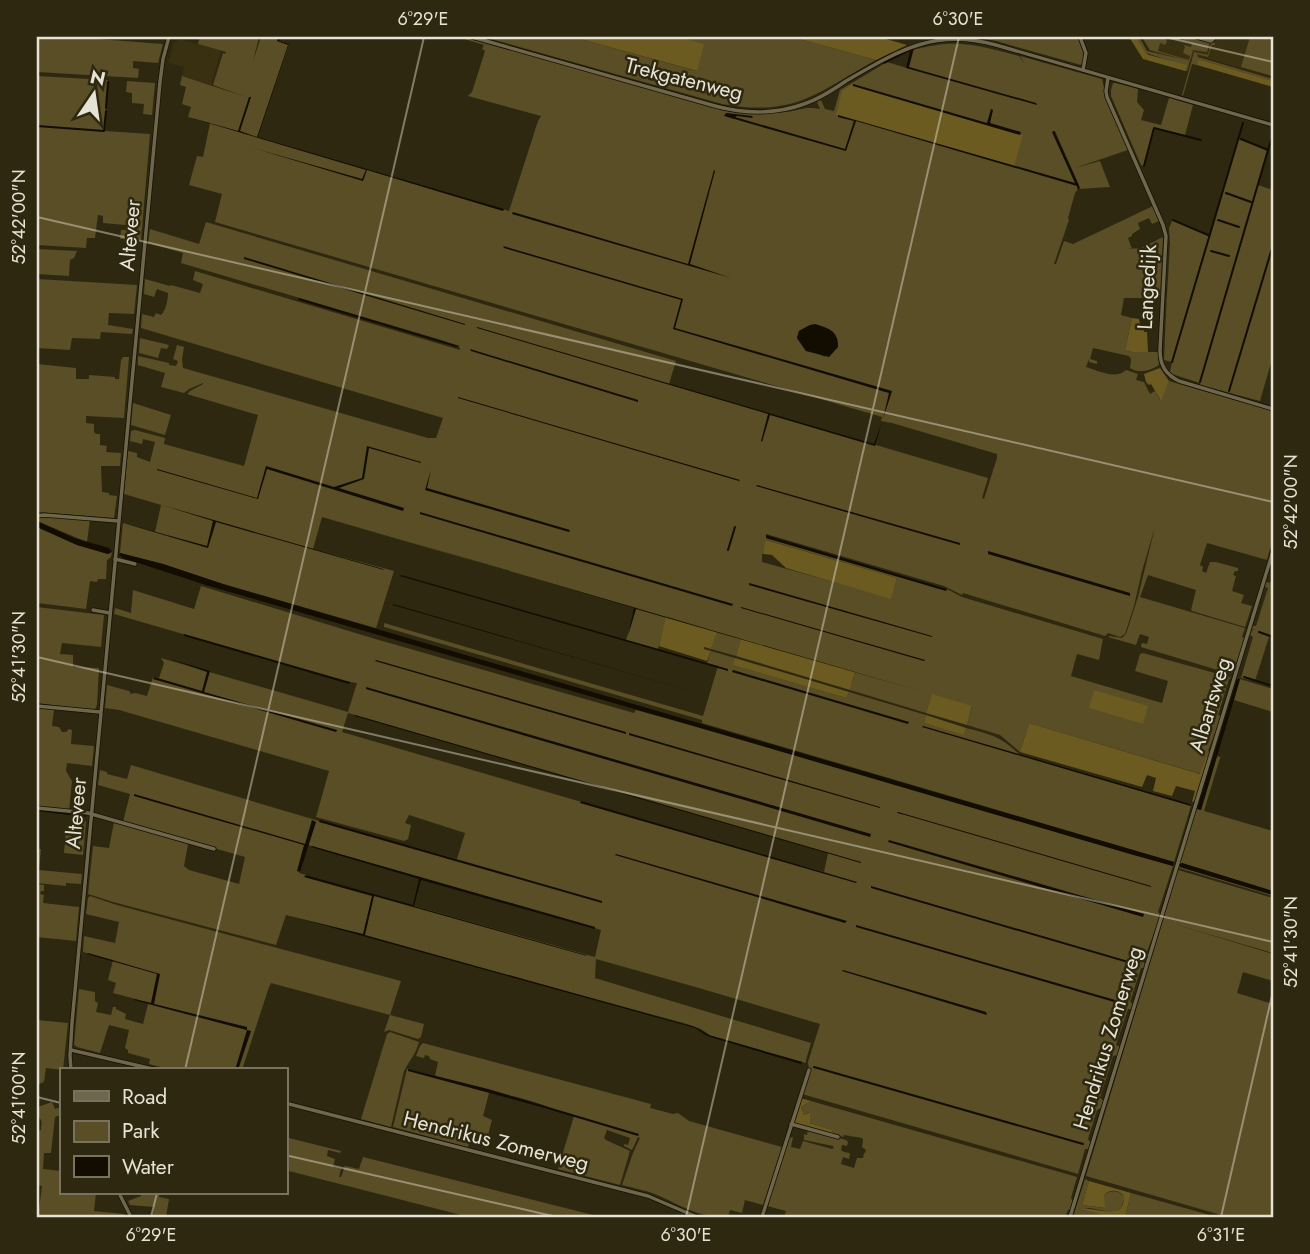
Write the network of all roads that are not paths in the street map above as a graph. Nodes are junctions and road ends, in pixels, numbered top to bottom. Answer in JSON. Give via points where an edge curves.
{"nodes":[{"id":1,"x":169,"y":37,"type":"edge"},
{"id":2,"x":472,"y":37,"type":"edge"},
{"id":3,"x":1080,"y":37,"type":"edge"},
{"id":4,"x":1197,"y":37,"type":"edge"},
{"id":5,"x":1215,"y":37,"type":"edge"},
{"id":6,"x":1083,"y":70,"type":"junction"},
{"id":7,"x":1108,"y":78,"type":"junction"},
{"id":8,"x":1273,"y":125,"type":"edge"},
{"id":9,"x":1273,"y":410,"type":"edge"},
{"id":10,"x":37,"y":516,"type":"edge"},
{"id":11,"x":119,"y":521,"type":"junction"},
{"id":12,"x":1273,"y":551,"type":"edge"},
{"id":13,"x":115,"y":559,"type":"junction"},
{"id":14,"x":135,"y":565,"type":"dead end"},
{"id":15,"x":93,"y":610,"type":"dead end"},
{"id":16,"x":110,"y":613,"type":"junction"},
{"id":17,"x":37,"y":706,"type":"edge"},
{"id":18,"x":100,"y":712,"type":"junction"},
{"id":19,"x":37,"y":808,"type":"edge"},
{"id":20,"x":91,"y":815,"type":"junction"},
{"id":21,"x":214,"y":849,"type":"dead end"},
{"id":22,"x":1176,"y":869,"type":"joint"},
{"id":23,"x":71,"y":1050,"type":"junction"},
{"id":24,"x":71,"y":1068,"type":"edge"},
{"id":25,"x":148,"y":1068,"type":"edge"},
{"id":26,"x":809,"y":1069,"type":"dead end"},
{"id":27,"x":287,"y":1104,"type":"edge"},
{"id":28,"x":791,"y":1124,"type":"junction"},
{"id":29,"x":838,"y":1137,"type":"dead end"},
{"id":30,"x":120,"y":1194,"type":"edge"},
{"id":31,"x":131,"y":1217,"type":"edge"},
{"id":32,"x":697,"y":1217,"type":"edge"},
{"id":33,"x":762,"y":1217,"type":"edge"},
{"id":34,"x":1070,"y":1217,"type":"edge"}],
"edges":[{"from":1,"to":11,"type":"street","name":"Alteveer","via":[[160,82]]},
{"from":2,"to":6,"type":"street","name":"Trekgatenweg","via":[[746,112],[771,112],[808,103],[915,45],[942,40],[986,43]]},
{"from":3,"to":6,"type":"street","via":[[1086,53]]},
{"from":4,"to":5,"type":"street","via":[[1211,41]]},
{"from":6,"to":7,"type":"street"},
{"from":7,"to":8,"type":"street"},
{"from":7,"to":9,"type":"street","name":"Langedijk","via":[[1107,97],[1166,236],[1162,366],[1176,380]]},
{"from":10,"to":11,"type":"street"},
{"from":11,"to":13,"type":"street","name":"Alteveer"},
{"from":12,"to":22,"type":"street","name":"Albartsweg"},
{"from":13,"to":14,"type":"street"},
{"from":13,"to":16,"type":"street","name":"Alteveer"},
{"from":15,"to":16,"type":"street"},
{"from":16,"to":18,"type":"street","name":"Alteveer"},
{"from":17,"to":18,"type":"street"},
{"from":18,"to":20,"type":"street","name":"Alteveer"},
{"from":19,"to":20,"type":"street"},
{"from":20,"to":21,"type":"street"},
{"from":20,"to":23,"type":"street","name":"Alteveer"},
{"from":22,"to":34,"type":"street","name":"Hendrikus Zomerweg"},
{"from":23,"to":24,"type":"street","name":"Alteveer"},
{"from":23,"to":25,"type":"street"},
{"from":26,"to":28,"type":"street"},
{"from":27,"to":32,"type":"street","name":"Hendrikus Zomerweg","via":[[648,1196]]},
{"from":28,"to":29,"type":"street"},
{"from":28,"to":33,"type":"street"},
{"from":30,"to":31,"type":"street"}]}
